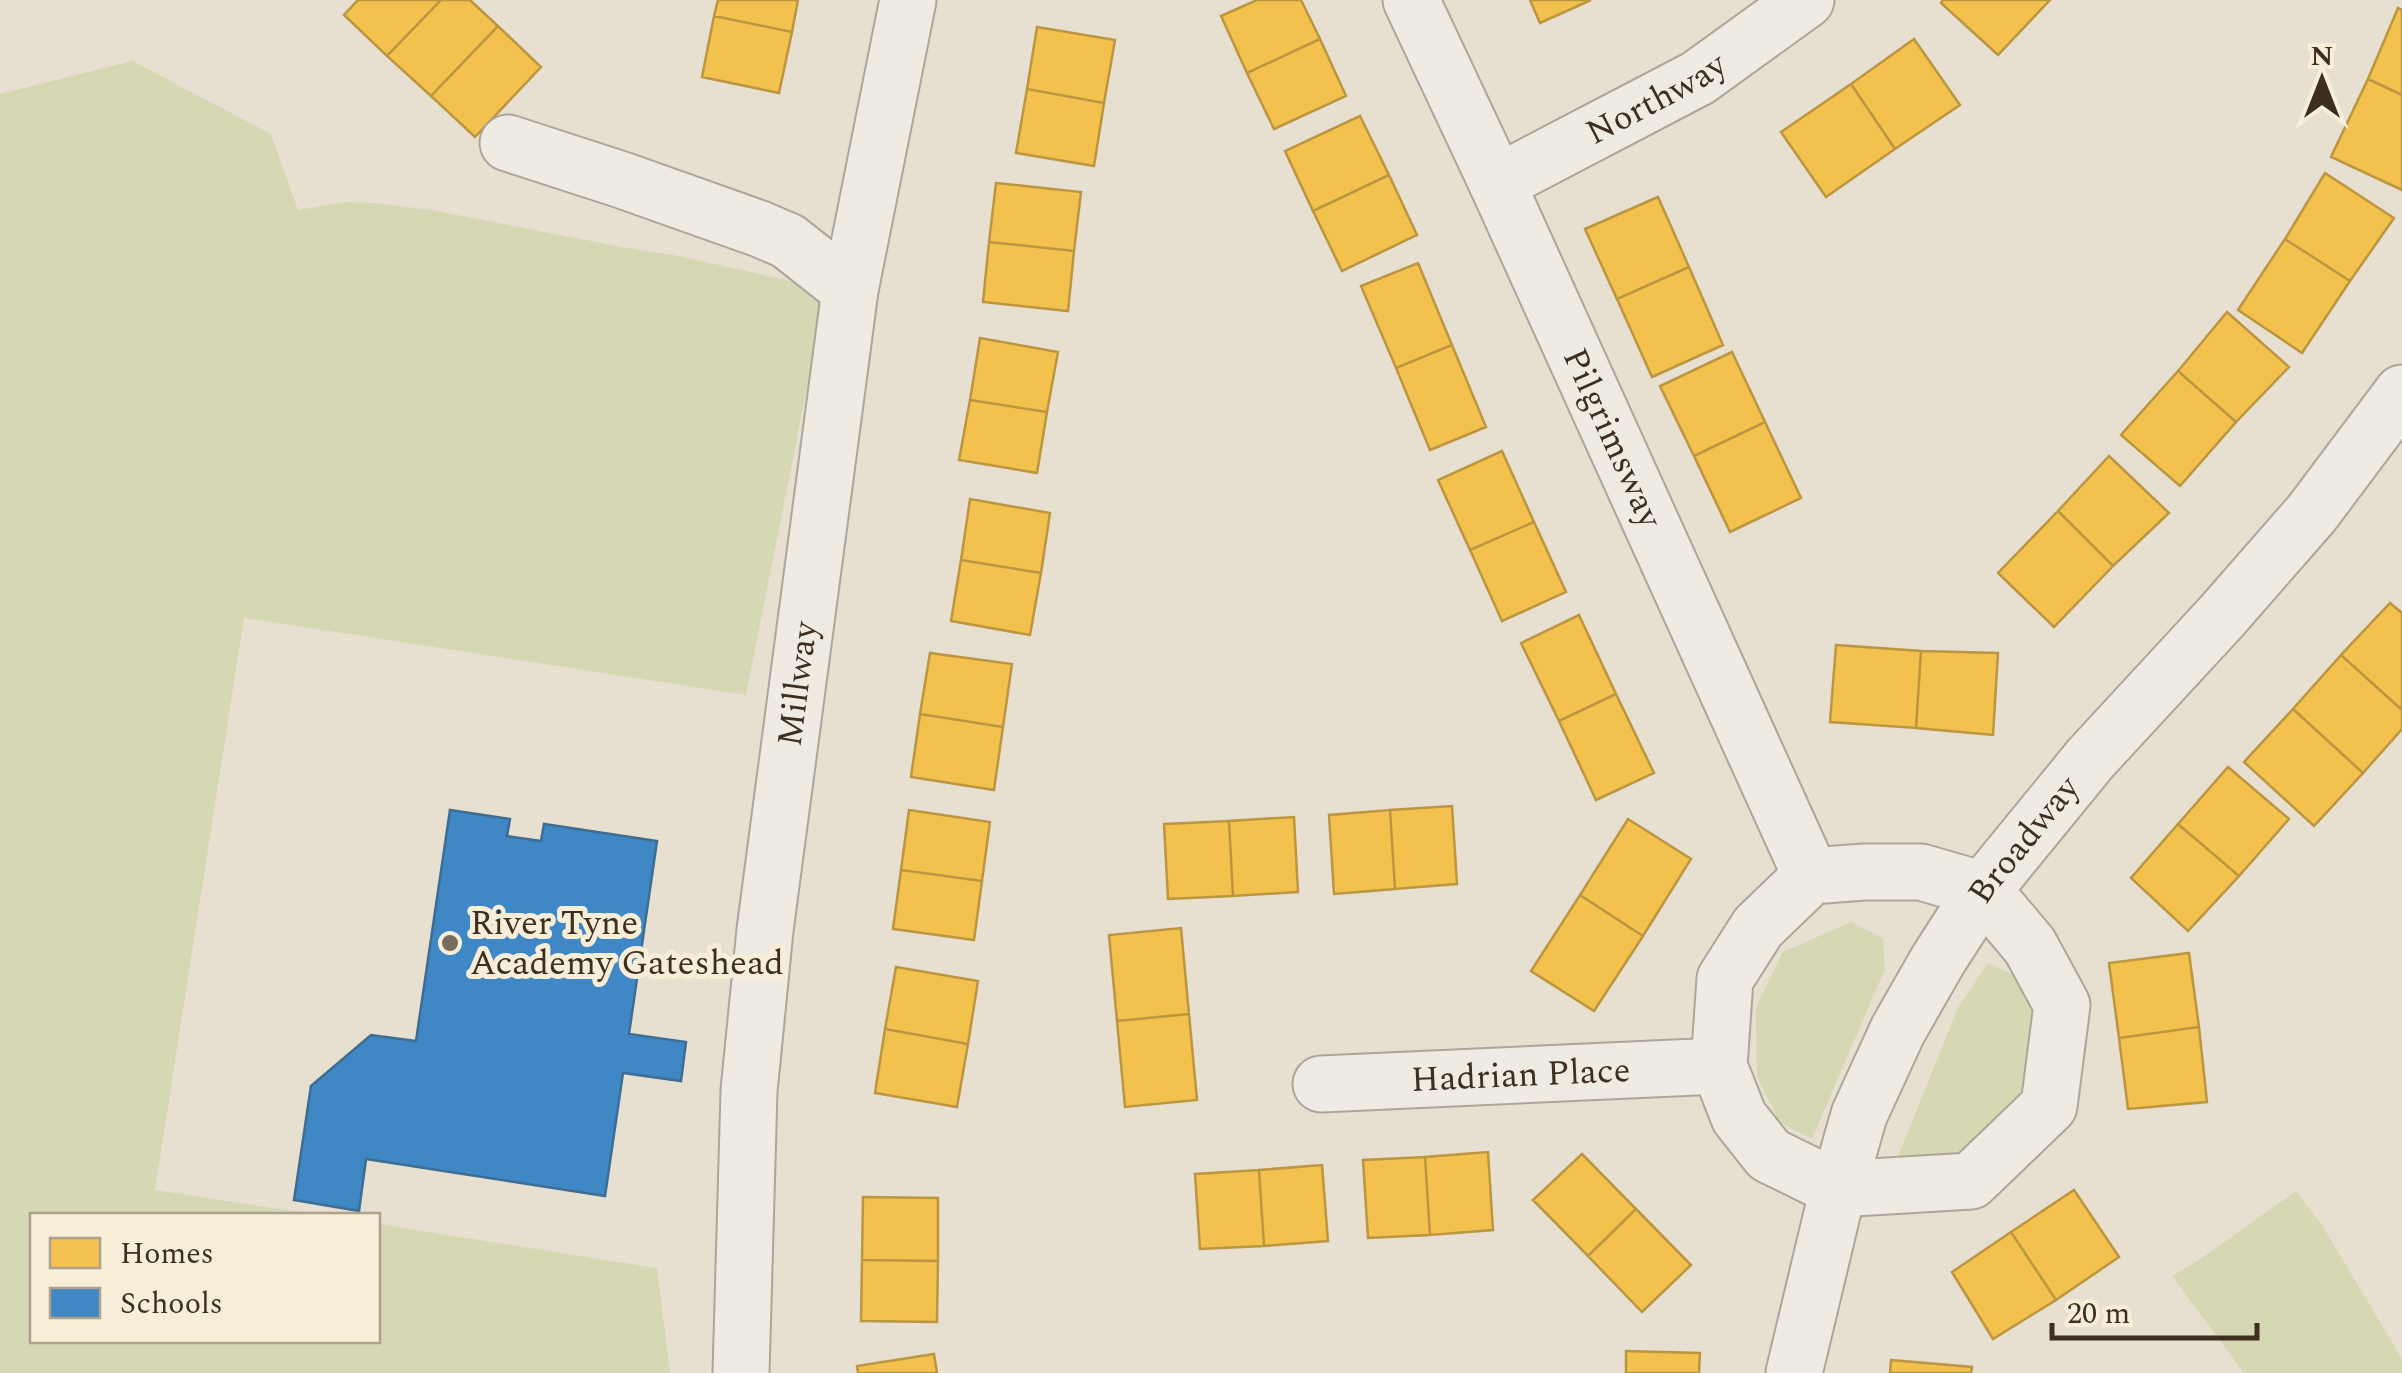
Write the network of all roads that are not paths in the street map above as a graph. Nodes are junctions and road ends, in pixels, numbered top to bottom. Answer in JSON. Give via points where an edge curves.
{"nodes":[{"id":1,"x":908,"y":0,"type":"edge"},
{"id":2,"x":1411,"y":0,"type":"edge"},
{"id":3,"x":1806,"y":0,"type":"edge"},
{"id":4,"x":508,"y":143,"type":"dead end"},
{"id":5,"x":1497,"y":183,"type":"junction"},
{"id":6,"x":850,"y":290,"type":"junction"},
{"id":7,"x":2402,"y":393,"type":"edge"},
{"id":8,"x":1811,"y":876,"type":"junction"},
{"id":9,"x":1983,"y":890,"type":"junction"},
{"id":10,"x":1719,"y":1066,"type":"junction"},
{"id":11,"x":1321,"y":1084,"type":"dead end"},
{"id":12,"x":1838,"y":1189,"type":"junction"},
{"id":13,"x":741,"y":1373,"type":"edge"},
{"id":14,"x":1794,"y":1373,"type":"edge"}],
"edges":[{"from":1,"to":6,"type":"street","name":"Millway"},
{"from":2,"to":5,"type":"street","name":"Pilgrimsway"},
{"from":3,"to":5,"type":"street","name":"Northway","via":[[1698,78]]},
{"from":4,"to":6,"type":"street","via":[[760,228],[788,241]]},
{"from":5,"to":8,"type":"street","name":"Pilgrimsway"},
{"from":6,"to":13,"type":"street","name":"Millway","via":[[765,930],[749,1091]]},
{"from":7,"to":9,"type":"street","name":"Broadway","via":[[2312,512],[2090,759]]},
{"from":8,"to":9,"type":"street","via":[[1921,872]]},
{"from":8,"to":10,"type":"street","via":[[1758,926],[1726,979]]},
{"from":9,"to":12,"type":"street","name":"Broadway","via":[[1898,1030],[1859,1115]]},
{"from":9,"to":12,"type":"street","via":[[2030,946],[2062,1005],[2049,1106],[1971,1181]]},
{"from":10,"to":11,"type":"street","name":"Hadrian Place"},
{"from":10,"to":12,"type":"street","via":[[1739,1117],[1769,1155]]},
{"from":12,"to":14,"type":"street","name":"Broadway"}]}
